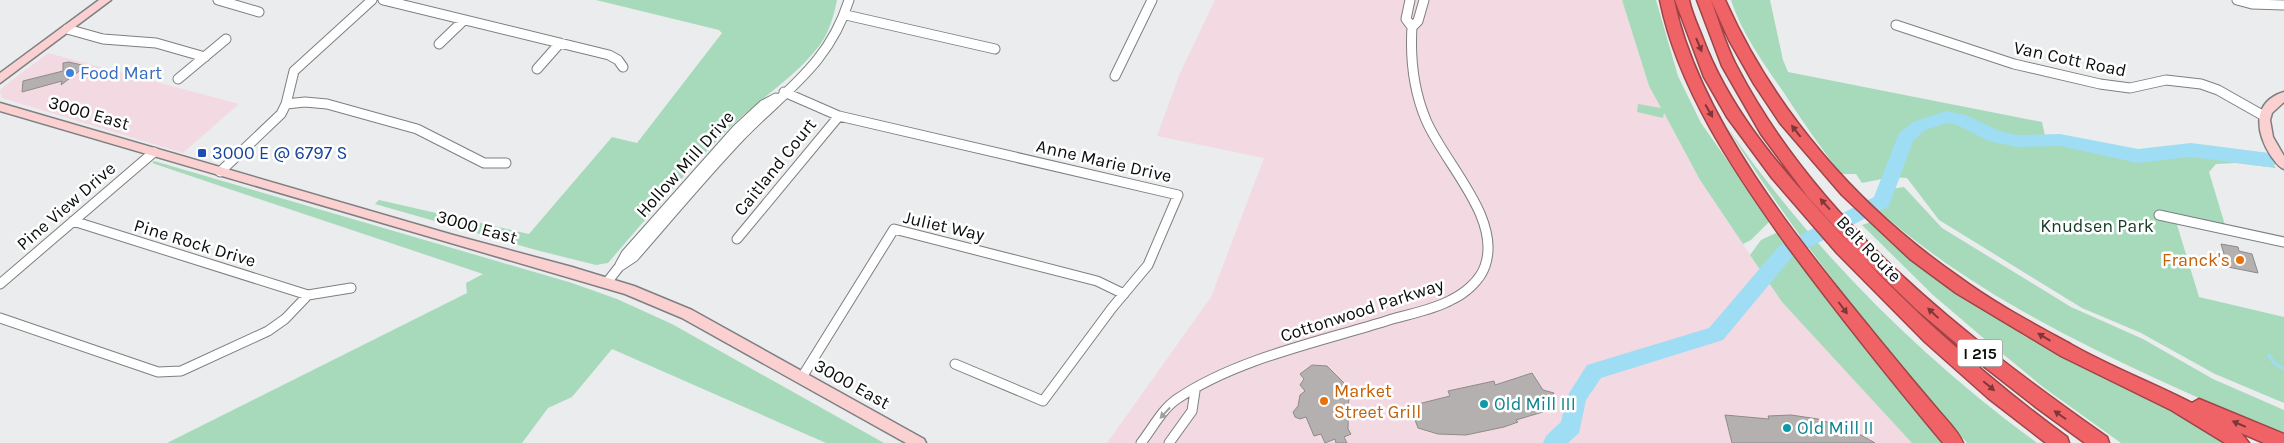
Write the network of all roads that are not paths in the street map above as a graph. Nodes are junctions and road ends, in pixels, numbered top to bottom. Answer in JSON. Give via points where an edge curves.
{"nodes":[{"id":1,"x":106,"y":0,"type":"edge"},
{"id":2,"x":218,"y":0,"type":"edge"},
{"id":3,"x":372,"y":0,"type":"edge"},
{"id":4,"x":383,"y":0,"type":"edge"},
{"id":5,"x":849,"y":0,"type":"edge"},
{"id":6,"x":1152,"y":0,"type":"edge"},
{"id":7,"x":1410,"y":0,"type":"edge"},
{"id":8,"x":1424,"y":0,"type":"edge"},
{"id":9,"x":1667,"y":0,"type":"edge"},
{"id":10,"x":1682,"y":0,"type":"edge"},
{"id":11,"x":1704,"y":0,"type":"edge"},
{"id":12,"x":1718,"y":0,"type":"edge"},
{"id":13,"x":2237,"y":0,"type":"edge"},
{"id":14,"x":2284,"y":5,"type":"edge"},
{"id":15,"x":259,"y":12,"type":"dead end"},
{"id":16,"x":846,"y":15,"type":"junction"},
{"id":17,"x":464,"y":20,"type":"junction"},
{"id":18,"x":1896,"y":24,"type":"dead end"},
{"id":19,"x":1412,"y":27,"type":"junction"},
{"id":20,"x":67,"y":29,"type":"junction"},
{"id":21,"x":226,"y":39,"type":"dead end"},
{"id":22,"x":439,"y":44,"type":"dead end"},
{"id":23,"x":560,"y":44,"type":"junction"},
{"id":24,"x":995,"y":49,"type":"dead end"},
{"id":25,"x":205,"y":57,"type":"junction"},
{"id":26,"x":622,"y":66,"type":"dead end"},
{"id":27,"x":537,"y":68,"type":"dead end"},
{"id":28,"x":1114,"y":76,"type":"dead end"},
{"id":29,"x":0,"y":79,"type":"edge"},
{"id":30,"x":178,"y":79,"type":"dead end"},
{"id":31,"x":784,"y":92,"type":"junction"},
{"id":32,"x":2284,"y":96,"type":"edge"},
{"id":33,"x":286,"y":104,"type":"junction"},
{"id":34,"x":0,"y":107,"type":"edge"},
{"id":35,"x":839,"y":116,"type":"junction"},
{"id":36,"x":2264,"y":116,"type":"junction"},
{"id":37,"x":154,"y":152,"type":"junction"},
{"id":38,"x":506,"y":163,"type":"dead end"},
{"id":39,"x":2284,"y":165,"type":"edge"},
{"id":40,"x":220,"y":172,"type":"junction"},
{"id":41,"x":2160,"y":215,"type":"dead end"},
{"id":42,"x":73,"y":221,"type":"junction"},
{"id":43,"x":737,"y":239,"type":"dead end"},
{"id":44,"x":2284,"y":242,"type":"edge"},
{"id":45,"x":608,"y":281,"type":"junction"},
{"id":46,"x":0,"y":284,"type":"edge"},
{"id":47,"x":352,"y":288,"type":"dead end"},
{"id":48,"x":1124,"y":294,"type":"junction"},
{"id":49,"x":308,"y":295,"type":"junction"},
{"id":50,"x":0,"y":318,"type":"edge"},
{"id":51,"x":2069,"y":352,"type":"junction"},
{"id":52,"x":955,"y":364,"type":"dead end"},
{"id":53,"x":802,"y":377,"type":"junction"},
{"id":54,"x":1196,"y":391,"type":"junction"},
{"id":55,"x":919,"y":443,"type":"edge"},
{"id":56,"x":1141,"y":443,"type":"edge"},
{"id":57,"x":1169,"y":443,"type":"edge"},
{"id":58,"x":1954,"y":443,"type":"edge"},
{"id":59,"x":2060,"y":443,"type":"edge"},
{"id":60,"x":2100,"y":443,"type":"edge"},
{"id":61,"x":2240,"y":443,"type":"edge"},
{"id":62,"x":2284,"y":443,"type":"edge"}],
"edges":[{"from":1,"to":20,"type":"main road"},
{"from":2,"to":15,"type":"street"},
{"from":3,"to":33,"type":"street","via":[[300,63],[291,79]]},
{"from":4,"to":17,"type":"street"},
{"from":5,"to":16,"type":"street","name":"Hollow Mill Drive"},
{"from":6,"to":28,"type":"street"},
{"from":7,"to":19,"type":"street","name":"Cottonwood Parkway","via":[[1406,19]]},
{"from":8,"to":19,"type":"street","name":"Cottonwood Parkway","via":[[1418,21]]},
{"from":9,"to":58,"type":"highway","one_way":true,"via":[[1684,54],[1704,101],[1752,184],[1871,344]]},
{"from":10,"to":59,"type":"highway","name":"Belt Route","number":"I 215","one_way":true,"via":[[1721,96],[1779,177],[1850,258],[1934,340]]},
{"from":60,"to":11,"type":"highway","name":"Belt Route","number":"I 215","one_way":true,"via":[[2034,397],[1951,330],[1869,253],[1796,173],[1738,86]]},
{"from":51,"to":12,"type":"highway","one_way":true,"via":[[1952,282],[1899,240],[1827,170],[1762,84],[1739,46]]},
{"from":13,"to":14,"type":"street"},
{"from":16,"to":24,"type":"street"},
{"from":16,"to":31,"type":"street","name":"Hollow Mill Drive","via":[[820,60]]},
{"from":17,"to":22,"type":"street"},
{"from":17,"to":23,"type":"street"},
{"from":18,"to":36,"type":"street","name":"Van Cott Road","via":[[2005,62],[2100,84],[2130,88],[2166,80],[2201,84]]},
{"from":19,"to":54,"type":"street","name":"Cottonwood Parkway","via":[[1411,65],[1421,108],[1486,225],[1489,243],[1487,260],[1480,276],[1450,301],[1238,367]]},
{"from":20,"to":25,"type":"street","via":[[103,38],[156,43]]},
{"from":20,"to":29,"type":"main road"},
{"from":21,"to":25,"type":"street"},
{"from":23,"to":26,"type":"street","via":[[609,55]]},
{"from":23,"to":27,"type":"street"},
{"from":25,"to":30,"type":"street"},
{"from":31,"to":35,"type":"street","name":"Anne Marie Drive"},
{"from":31,"to":45,"type":"street","name":"Hollow Mill Drive","via":[[732,145],[634,257],[619,267]]},
{"from":32,"to":36,"type":"main road","via":[[2271,105]]},
{"from":33,"to":38,"type":"street","via":[[327,104],[417,129],[484,163]]},
{"from":33,"to":40,"type":"street","via":[[273,123]]},
{"from":34,"to":37,"type":"main road","name":"3000 East"},
{"from":35,"to":43,"type":"street","name":"Caitland Court"},
{"from":35,"to":48,"type":"street","name":"Anne Marie Drive","via":[[1178,195],[1148,265]]},
{"from":36,"to":39,"type":"main road","via":[[2263,127],[2268,140]]},
{"from":37,"to":40,"type":"main road","name":"3000 East"},
{"from":37,"to":42,"type":"street","name":"Pine View Drive"},
{"from":40,"to":45,"type":"main road","name":"3000 East"},
{"from":41,"to":44,"type":"street"},
{"from":42,"to":46,"type":"street","name":"Pine View Drive"},
{"from":42,"to":49,"type":"street","name":"Pine Rock Drive"},
{"from":45,"to":53,"type":"main road","name":"3000 East","via":[[679,310]]},
{"from":47,"to":49,"type":"street"},
{"from":48,"to":52,"type":"street","name":"Anne Marie Drive","via":[[1042,401]]},
{"from":48,"to":53,"type":"street","name":"Juliet Way","via":[[1097,281],[894,229]]},
{"from":49,"to":50,"type":"street","via":[[268,331],[193,366],[169,373]]},
{"from":51,"to":61,"type":"highway","via":[[2188,410]]},
{"from":62,"to":51,"type":"highway","one_way":true},
{"from":53,"to":55,"type":"main road","name":"3000 East"},
{"from":54,"to":56,"type":"street","name":"Cottonwood Parkway","one_way":true,"via":[[1176,400]]},
{"from":54,"to":57,"type":"street","via":[[1192,411]]}]}
